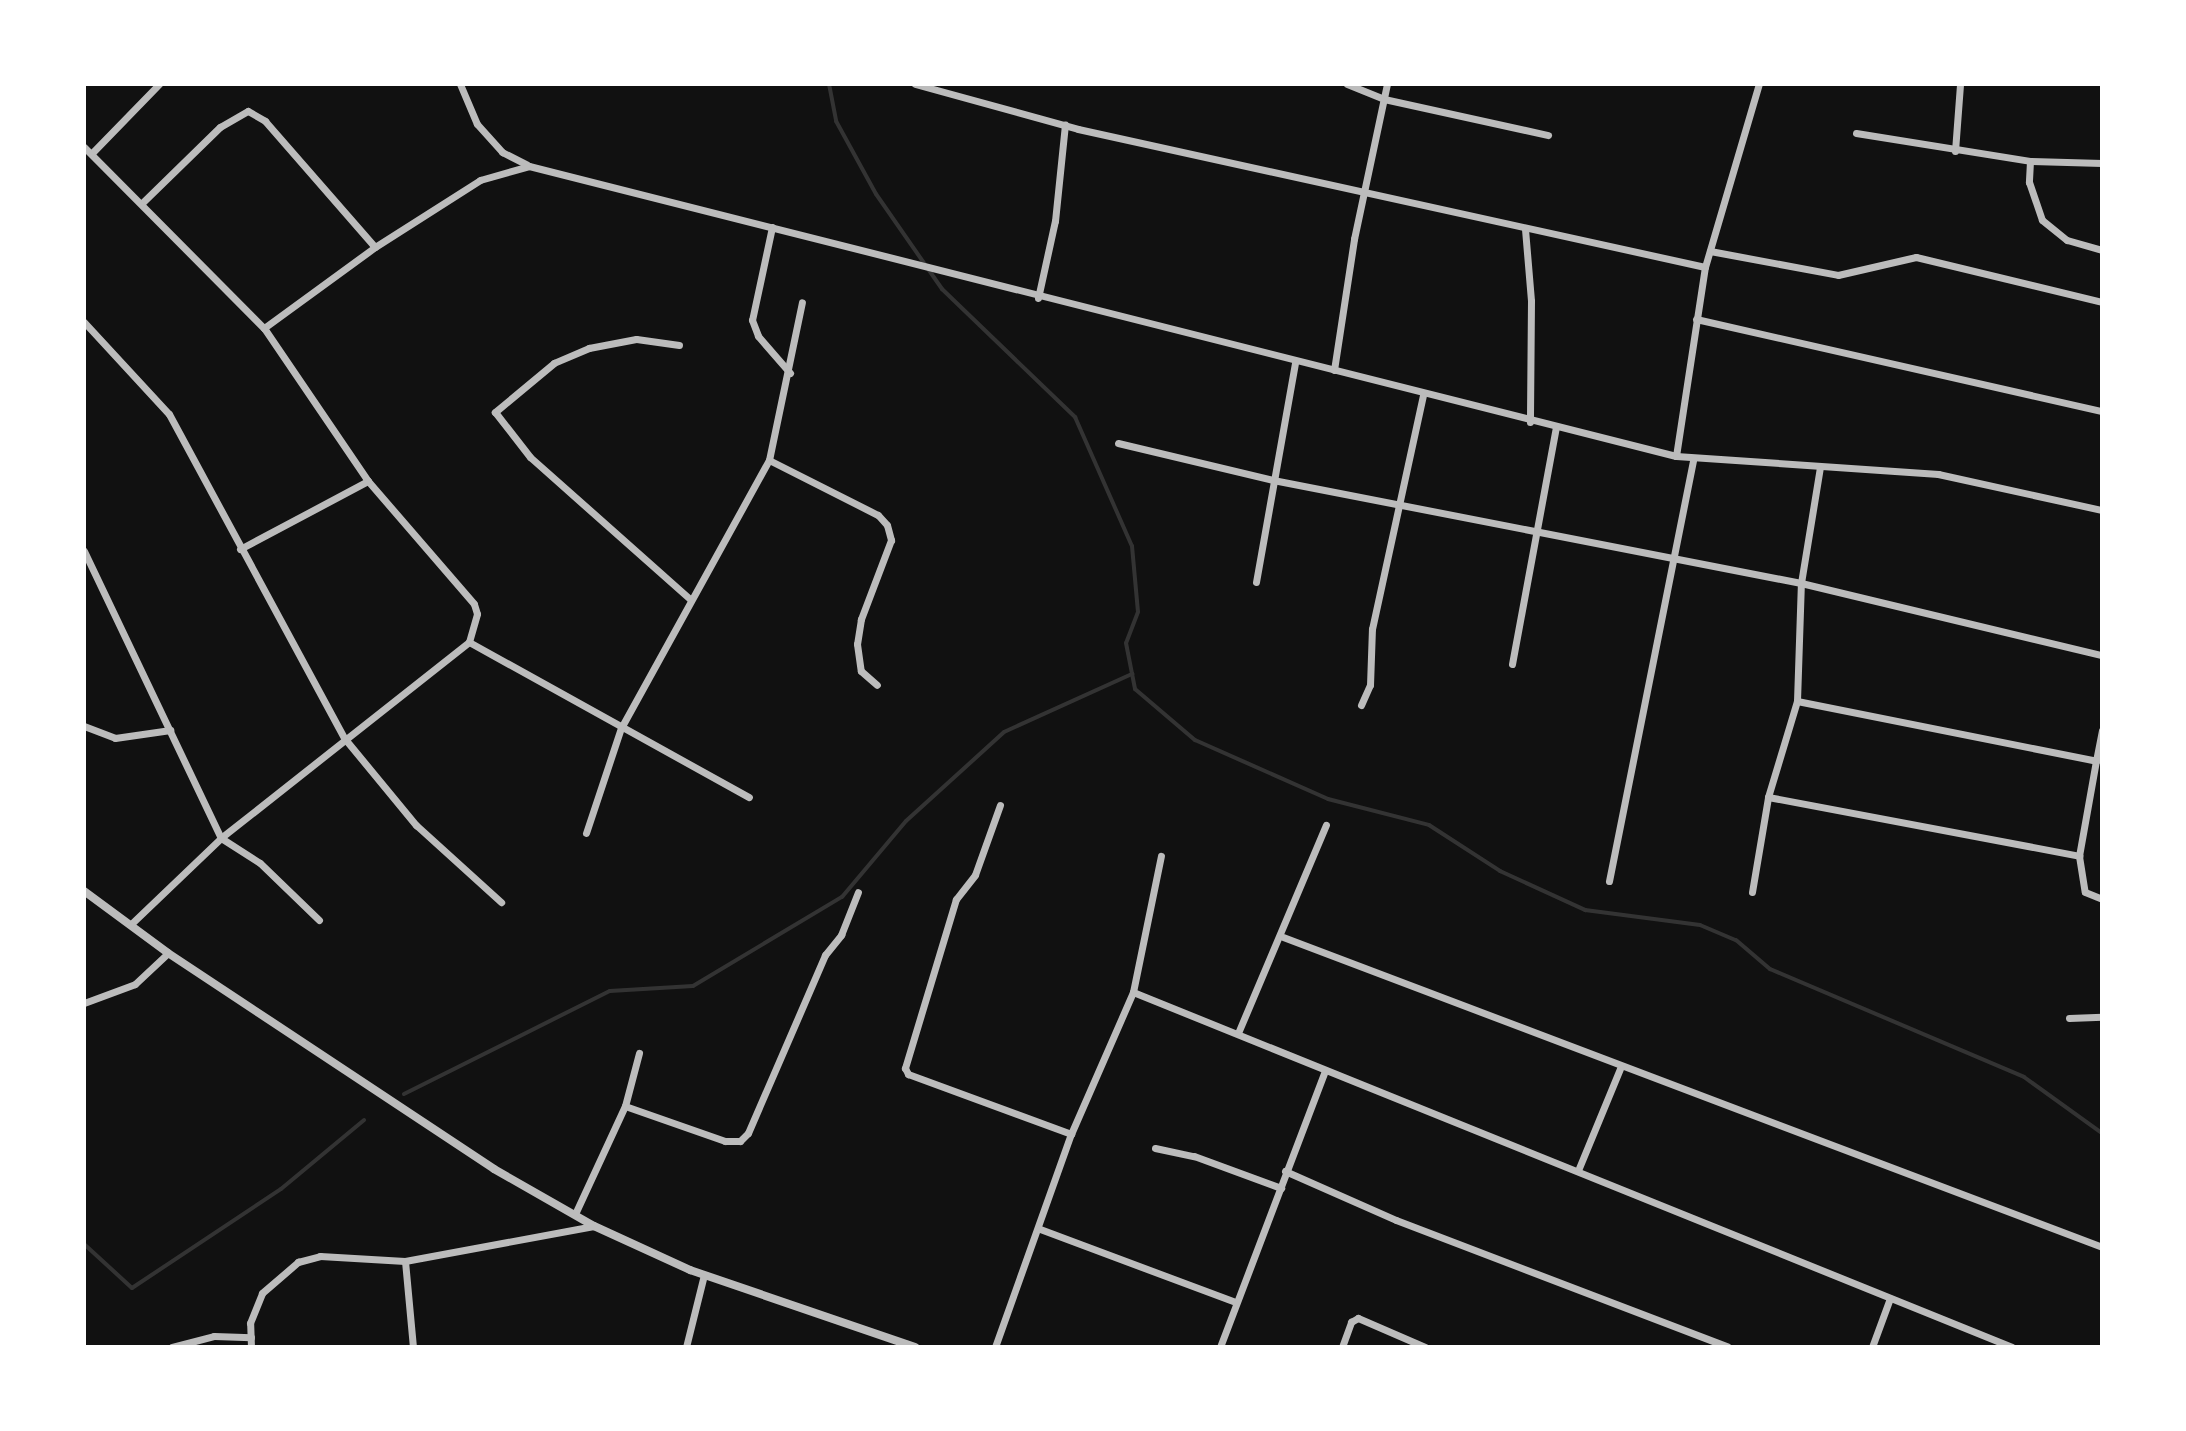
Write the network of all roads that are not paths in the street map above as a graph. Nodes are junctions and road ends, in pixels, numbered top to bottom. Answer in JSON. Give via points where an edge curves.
{"nodes":[{"id":1,"x":159,"y":84,"type":"edge"},
{"id":2,"x":460,"y":84,"type":"edge"},
{"id":3,"x":915,"y":84,"type":"edge"},
{"id":4,"x":1347,"y":84,"type":"edge"},
{"id":5,"x":1387,"y":84,"type":"edge"},
{"id":6,"x":1759,"y":84,"type":"edge"},
{"id":7,"x":1960,"y":84,"type":"edge"},
{"id":8,"x":1384,"y":99,"type":"junction"},
{"id":9,"x":1065,"y":125,"type":"junction"},
{"id":10,"x":1856,"y":133,"type":"dead end"},
{"id":11,"x":1548,"y":135,"type":"dead end"},
{"id":12,"x":84,"y":147,"type":"edge"},
{"id":13,"x":1955,"y":151,"type":"junction"},
{"id":14,"x":92,"y":153,"type":"junction"},
{"id":15,"x":2030,"y":161,"type":"junction"},
{"id":16,"x":2102,"y":163,"type":"edge"},
{"id":17,"x":529,"y":166,"type":"junction"},
{"id":18,"x":1365,"y":193,"type":"junction"},
{"id":19,"x":142,"y":203,"type":"junction"},
{"id":20,"x":772,"y":227,"type":"junction"},
{"id":21,"x":1525,"y":229,"type":"junction"},
{"id":22,"x":375,"y":247,"type":"junction"},
{"id":23,"x":2102,"y":250,"type":"edge"},
{"id":24,"x":1710,"y":251,"type":"junction"},
{"id":25,"x":1705,"y":267,"type":"junction"},
{"id":26,"x":1038,"y":298,"type":"junction"},
{"id":27,"x":802,"y":302,"type":"dead end"},
{"id":28,"x":2102,"y":302,"type":"edge"},
{"id":29,"x":1696,"y":319,"type":"junction"},
{"id":30,"x":84,"y":322,"type":"edge"},
{"id":31,"x":264,"y":328,"type":"junction"},
{"id":32,"x":679,"y":345,"type":"dead end"},
{"id":33,"x":1295,"y":362,"type":"junction"},
{"id":34,"x":1334,"y":370,"type":"junction"},
{"id":35,"x":790,"y":373,"type":"junction"},
{"id":36,"x":1423,"y":396,"type":"junction"},
{"id":37,"x":2102,"y":411,"type":"edge"},
{"id":38,"x":1530,"y":422,"type":"junction"},
{"id":39,"x":1556,"y":427,"type":"junction"},
{"id":40,"x":1118,"y":443,"type":"dead end"},
{"id":41,"x":1676,"y":456,"type":"junction"},
{"id":42,"x":1693,"y":459,"type":"junction"},
{"id":43,"x":769,"y":460,"type":"junction"},
{"id":44,"x":1820,"y":467,"type":"junction"},
{"id":45,"x":1273,"y":480,"type":"junction"},
{"id":46,"x":368,"y":481,"type":"junction"},
{"id":47,"x":1397,"y":503,"type":"junction"},
{"id":48,"x":2102,"y":510,"type":"edge"},
{"id":49,"x":1536,"y":527,"type":"junction"},
{"id":50,"x":240,"y":549,"type":"junction"},
{"id":51,"x":84,"y":551,"type":"edge"},
{"id":52,"x":1671,"y":559,"type":"junction"},
{"id":53,"x":1256,"y":582,"type":"dead end"},
{"id":54,"x":1801,"y":583,"type":"junction"},
{"id":55,"x":691,"y":600,"type":"junction"},
{"id":56,"x":469,"y":642,"type":"junction"},
{"id":57,"x":2102,"y":655,"type":"edge"},
{"id":58,"x":1512,"y":664,"type":"dead end"},
{"id":59,"x":877,"y":685,"type":"dead end"},
{"id":60,"x":1797,"y":701,"type":"junction"},
{"id":61,"x":1361,"y":705,"type":"dead end"},
{"id":62,"x":84,"y":726,"type":"edge"},
{"id":63,"x":621,"y":728,"type":"junction"},
{"id":64,"x":170,"y":730,"type":"junction"},
{"id":65,"x":2102,"y":731,"type":"edge"},
{"id":66,"x":345,"y":739,"type":"junction"},
{"id":67,"x":2096,"y":761,"type":"junction"},
{"id":68,"x":749,"y":797,"type":"dead end"},
{"id":69,"x":1768,"y":797,"type":"junction"},
{"id":70,"x":1000,"y":805,"type":"dead end"},
{"id":71,"x":1326,"y":825,"type":"dead end"},
{"id":72,"x":586,"y":833,"type":"dead end"},
{"id":73,"x":221,"y":838,"type":"junction"},
{"id":74,"x":1161,"y":856,"type":"dead end"},
{"id":75,"x":2079,"y":856,"type":"junction"},
{"id":76,"x":1609,"y":881,"type":"dead end"},
{"id":77,"x":84,"y":891,"type":"edge"},
{"id":78,"x":858,"y":892,"type":"dead end"},
{"id":79,"x":1752,"y":892,"type":"dead end"},
{"id":80,"x":2102,"y":899,"type":"edge"},
{"id":81,"x":501,"y":902,"type":"dead end"},
{"id":82,"x":319,"y":920,"type":"dead end"},
{"id":83,"x":131,"y":924,"type":"junction"},
{"id":84,"x":1283,"y":937,"type":"junction"},
{"id":85,"x":168,"y":953,"type":"junction"},
{"id":86,"x":1133,"y":992,"type":"junction"},
{"id":87,"x":84,"y":1003,"type":"edge"},
{"id":88,"x":2102,"y":1017,"type":"edge"},
{"id":89,"x":2069,"y":1018,"type":"dead end"},
{"id":90,"x":1238,"y":1033,"type":"junction"},
{"id":91,"x":639,"y":1053,"type":"dead end"},
{"id":92,"x":1621,"y":1066,"type":"junction"},
{"id":93,"x":1325,"y":1071,"type":"junction"},
{"id":94,"x":625,"y":1106,"type":"junction"},
{"id":95,"x":1071,"y":1134,"type":"junction"},
{"id":96,"x":1155,"y":1148,"type":"dead end"},
{"id":97,"x":1579,"y":1168,"type":"junction"},
{"id":98,"x":1285,"y":1171,"type":"junction"},
{"id":99,"x":1281,"y":1188,"type":"junction"},
{"id":100,"x":575,"y":1214,"type":"junction"},
{"id":101,"x":594,"y":1226,"type":"junction"},
{"id":102,"x":1040,"y":1229,"type":"junction"},
{"id":103,"x":2102,"y":1247,"type":"edge"},
{"id":104,"x":405,"y":1261,"type":"junction"},
{"id":105,"x":704,"y":1275,"type":"junction"},
{"id":106,"x":1890,"y":1298,"type":"junction"},
{"id":107,"x":1235,"y":1302,"type":"junction"},
{"id":108,"x":251,"y":1337,"type":"junction"},
{"id":109,"x":172,"y":1347,"type":"edge"},
{"id":110,"x":251,"y":1347,"type":"edge"},
{"id":111,"x":413,"y":1347,"type":"edge"},
{"id":112,"x":686,"y":1347,"type":"edge"},
{"id":113,"x":915,"y":1347,"type":"edge"},
{"id":114,"x":995,"y":1347,"type":"edge"},
{"id":115,"x":1220,"y":1347,"type":"edge"},
{"id":116,"x":1342,"y":1347,"type":"edge"},
{"id":117,"x":1425,"y":1347,"type":"edge"},
{"id":118,"x":1728,"y":1347,"type":"edge"},
{"id":119,"x":1872,"y":1347,"type":"edge"},
{"id":120,"x":2012,"y":1347,"type":"edge"}],
"edges":[{"from":1,"to":14,"type":"street"},
{"from":2,"to":17,"type":"street","via":[[477,124],[502,152]]},
{"from":3,"to":9,"type":"street"},
{"from":4,"to":8,"type":"street"},
{"from":5,"to":8,"type":"street"},
{"from":6,"to":24,"type":"street"},
{"from":7,"to":13,"type":"street"},
{"from":8,"to":11,"type":"street"},
{"from":8,"to":18,"type":"street"},
{"from":9,"to":18,"type":"street"},
{"from":9,"to":26,"type":"street","via":[[1055,221]]},
{"from":10,"to":13,"type":"street"},
{"from":12,"to":14,"type":"street"},
{"from":13,"to":15,"type":"street"},
{"from":14,"to":19,"type":"street"},
{"from":15,"to":16,"type":"street"},
{"from":15,"to":23,"type":"street","via":[[2029,182],[2042,220],[2067,240]]},
{"from":17,"to":20,"type":"street"},
{"from":17,"to":22,"type":"street","via":[[480,180]]},
{"from":18,"to":21,"type":"street"},
{"from":18,"to":34,"type":"street"},
{"from":19,"to":22,"type":"street","via":[[220,127],[248,111],[265,121]]},
{"from":19,"to":31,"type":"street"},
{"from":20,"to":26,"type":"street"},
{"from":20,"to":35,"type":"street","via":[[752,320],[758,336]]},
{"from":21,"to":25,"type":"street"},
{"from":21,"to":38,"type":"street","via":[[1531,301]]},
{"from":22,"to":31,"type":"street"},
{"from":24,"to":25,"type":"street"},
{"from":24,"to":28,"type":"street","via":[[1838,275],[1916,257]]},
{"from":25,"to":29,"type":"street"},
{"from":26,"to":33,"type":"street"},
{"from":27,"to":35,"type":"street"},
{"from":29,"to":37,"type":"street"},
{"from":29,"to":41,"type":"street"},
{"from":30,"to":50,"type":"street","via":[[169,414]]},
{"from":31,"to":46,"type":"street"},
{"from":32,"to":55,"type":"street","via":[[636,339],[589,348],[554,363],[495,412],[530,457]]},
{"from":33,"to":34,"type":"street"},
{"from":33,"to":45,"type":"street"},
{"from":34,"to":36,"type":"street"},
{"from":35,"to":43,"type":"street"},
{"from":36,"to":38,"type":"street"},
{"from":36,"to":47,"type":"street"},
{"from":38,"to":39,"type":"street"},
{"from":39,"to":41,"type":"street"},
{"from":39,"to":49,"type":"street"},
{"from":40,"to":45,"type":"street"},
{"from":41,"to":42,"type":"street"},
{"from":42,"to":44,"type":"street"},
{"from":42,"to":52,"type":"street"},
{"from":43,"to":55,"type":"street"},
{"from":43,"to":59,"type":"street","via":[[878,515],[887,525],[891,540],[857,644],[861,671]]},
{"from":44,"to":48,"type":"street","via":[[1938,474]]},
{"from":44,"to":54,"type":"street"},
{"from":45,"to":47,"type":"street"},
{"from":45,"to":53,"type":"street"},
{"from":46,"to":50,"type":"street"},
{"from":46,"to":56,"type":"street","via":[[474,604],[477,614]]},
{"from":47,"to":49,"type":"street"},
{"from":47,"to":61,"type":"street","via":[[1372,629],[1370,685]]},
{"from":49,"to":52,"type":"street"},
{"from":49,"to":58,"type":"street"},
{"from":50,"to":66,"type":"street"},
{"from":51,"to":64,"type":"street"},
{"from":52,"to":54,"type":"street"},
{"from":52,"to":76,"type":"street"},
{"from":54,"to":57,"type":"street"},
{"from":54,"to":60,"type":"street"},
{"from":55,"to":63,"type":"street"},
{"from":56,"to":63,"type":"street"},
{"from":56,"to":66,"type":"street"},
{"from":60,"to":67,"type":"street"},
{"from":60,"to":69,"type":"street"},
{"from":62,"to":64,"type":"street","via":[[115,738]]},
{"from":63,"to":68,"type":"street"},
{"from":63,"to":72,"type":"street"},
{"from":64,"to":73,"type":"street"},
{"from":65,"to":67,"type":"street"},
{"from":66,"to":73,"type":"street"},
{"from":66,"to":81,"type":"street","via":[[416,825]]},
{"from":67,"to":75,"type":"street"},
{"from":69,"to":75,"type":"street"},
{"from":69,"to":79,"type":"street"},
{"from":70,"to":95,"type":"street","via":[[975,875],[956,899],[905,1068],[908,1074]]},
{"from":71,"to":84,"type":"street"},
{"from":73,"to":82,"type":"street","via":[[260,863]]},
{"from":73,"to":83,"type":"street"},
{"from":74,"to":86,"type":"street"},
{"from":75,"to":80,"type":"street","via":[[2085,892]]},
{"from":77,"to":83,"type":"street"},
{"from":78,"to":94,"type":"street","via":[[740,1141],[725,1141]]},
{"from":83,"to":85,"type":"street"},
{"from":84,"to":90,"type":"street"},
{"from":84,"to":92,"type":"street"},
{"from":85,"to":87,"type":"street","via":[[135,984]]},
{"from":85,"to":100,"type":"street","via":[[494,1169]]},
{"from":86,"to":90,"type":"street"},
{"from":86,"to":95,"type":"street"},
{"from":88,"to":89,"type":"street"},
{"from":90,"to":93,"type":"street"},
{"from":91,"to":94,"type":"street"},
{"from":92,"to":97,"type":"street"},
{"from":92,"to":103,"type":"street"},
{"from":93,"to":97,"type":"street"},
{"from":93,"to":98,"type":"street"},
{"from":94,"to":100,"type":"street"},
{"from":95,"to":102,"type":"street"},
{"from":96,"to":99,"type":"street","via":[[1194,1156]]},
{"from":97,"to":106,"type":"street"},
{"from":98,"to":99,"type":"street"},
{"from":98,"to":118,"type":"street","via":[[1396,1220]]},
{"from":99,"to":107,"type":"street"},
{"from":100,"to":101,"type":"street"},
{"from":101,"to":104,"type":"street"},
{"from":101,"to":105,"type":"street"},
{"from":102,"to":107,"type":"street"},
{"from":102,"to":114,"type":"street"},
{"from":104,"to":108,"type":"street","via":[[320,1256],[298,1262],[262,1293]]},
{"from":104,"to":111,"type":"street"},
{"from":105,"to":112,"type":"street"},
{"from":105,"to":113,"type":"street"},
{"from":106,"to":119,"type":"street"},
{"from":106,"to":120,"type":"street"},
{"from":107,"to":115,"type":"street"},
{"from":108,"to":109,"type":"street","via":[[214,1336]]},
{"from":108,"to":110,"type":"street"},
{"from":116,"to":117,"type":"street","via":[[1351,1322],[1358,1318]]}]}
